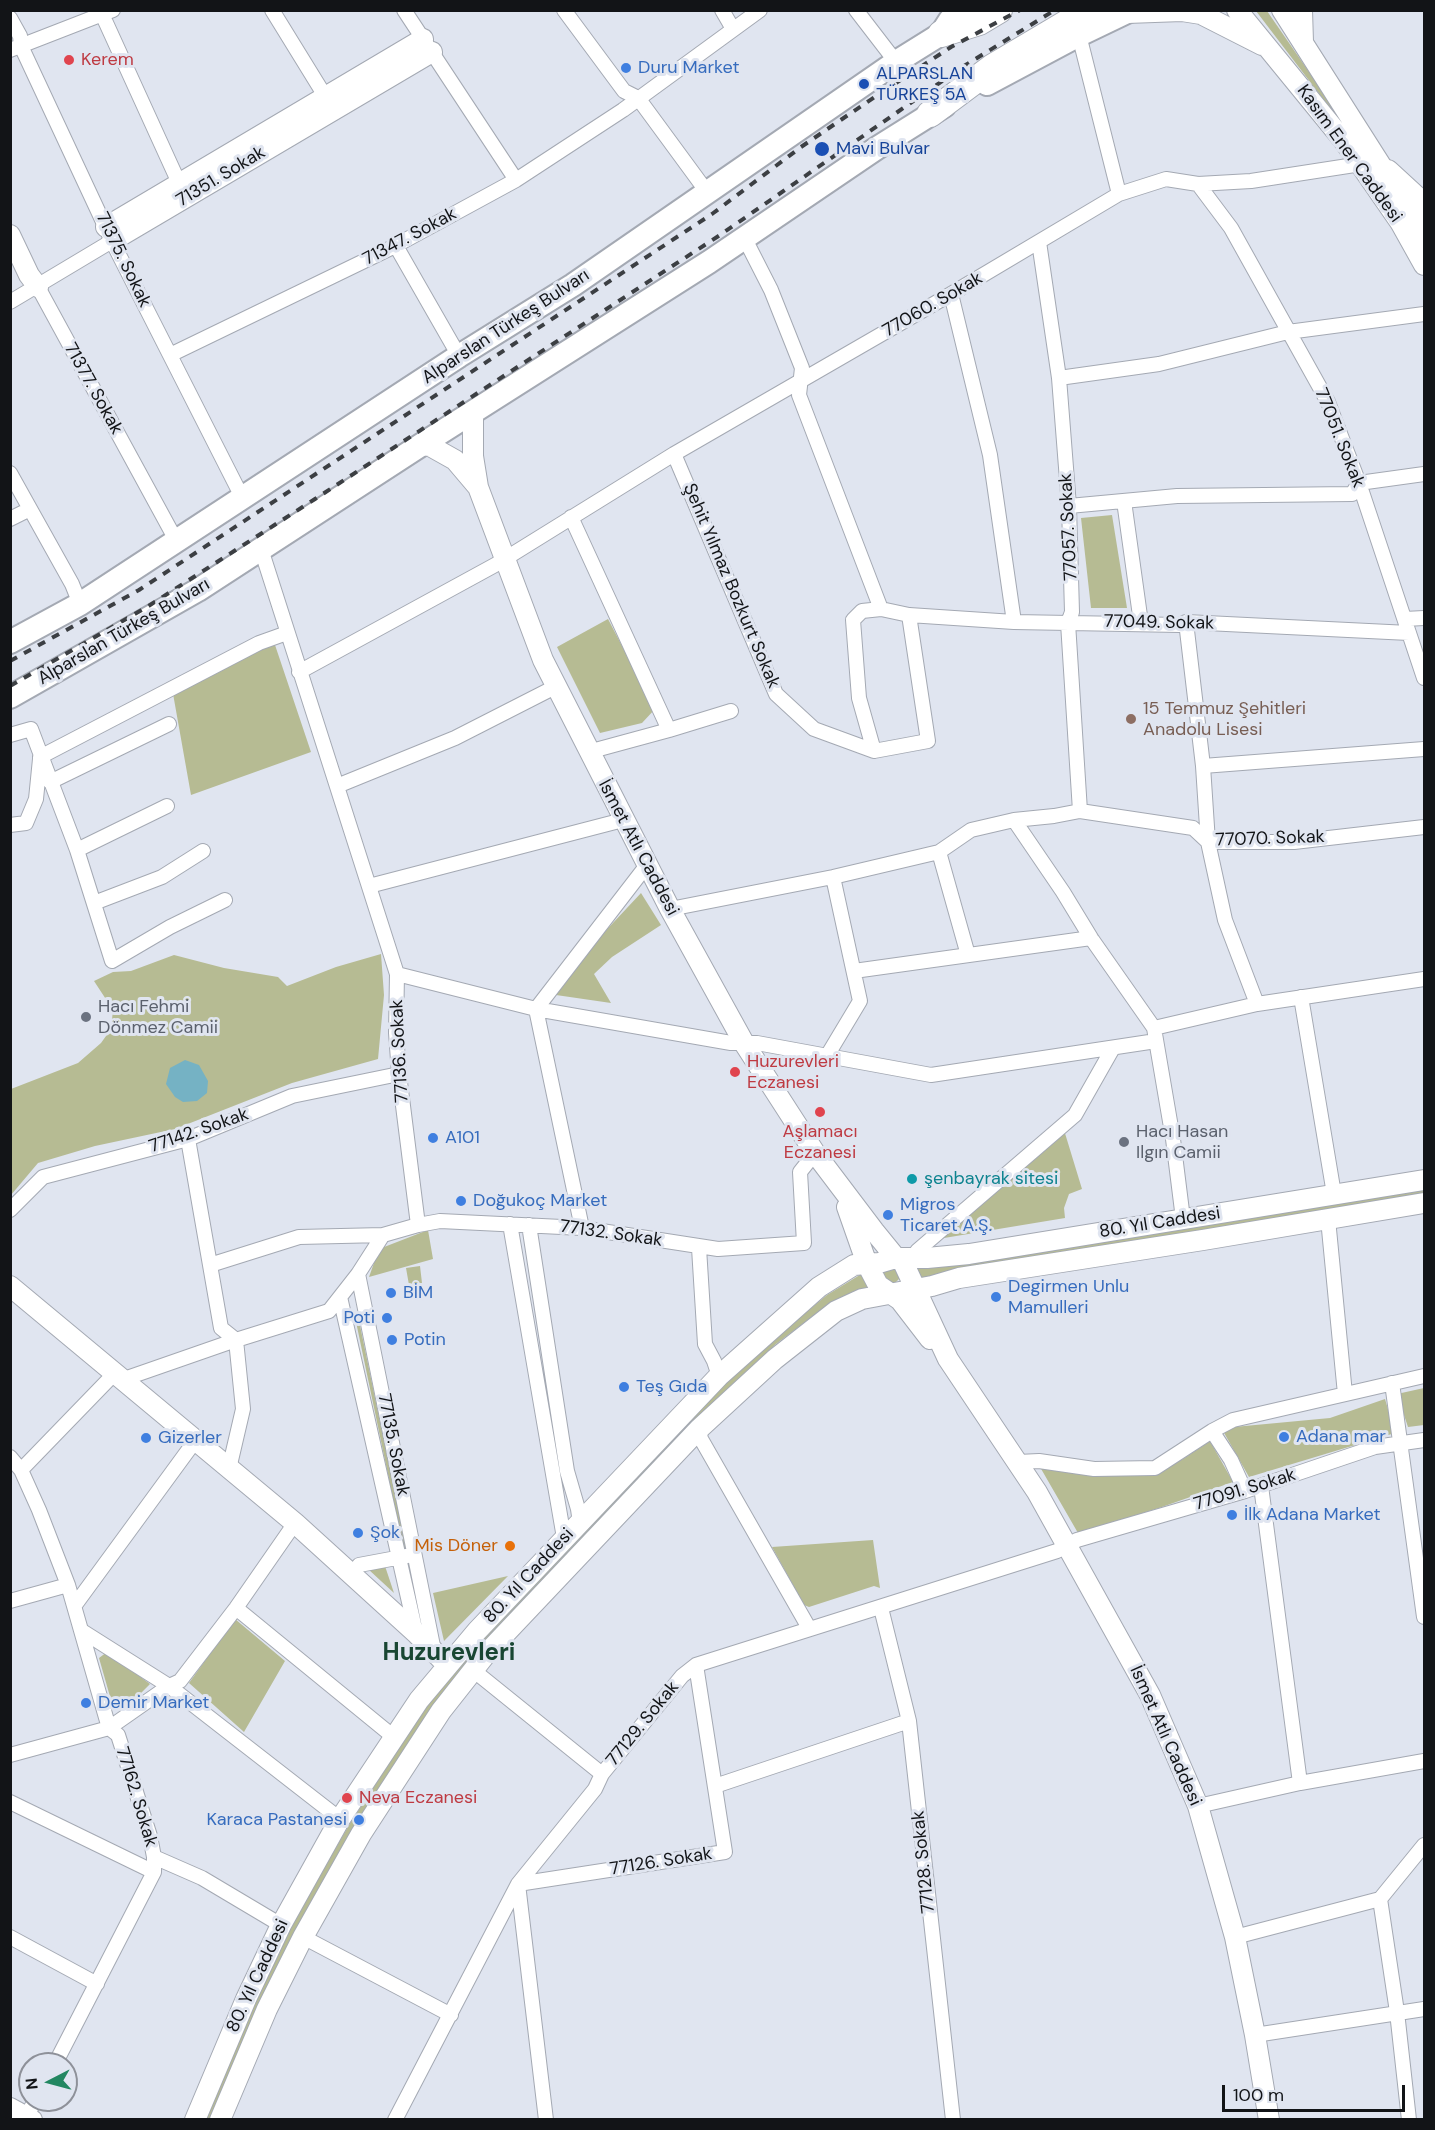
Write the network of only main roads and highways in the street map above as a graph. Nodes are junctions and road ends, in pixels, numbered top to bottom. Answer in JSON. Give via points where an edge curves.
{"nodes":[{"id":1,"x":965,"y":10,"type":"edge"},
{"id":2,"x":999,"y":10,"type":"edge"},
{"id":3,"x":1089,"y":10,"type":"edge"},
{"id":4,"x":1287,"y":11,"type":"edge"},
{"id":5,"x":1129,"y":12,"type":"edge"},
{"id":6,"x":1244,"y":15,"type":"edge"},
{"id":7,"x":941,"y":34,"type":"junction"},
{"id":8,"x":1268,"y":48,"type":"junction"},
{"id":9,"x":930,"y":114,"type":"junction"},
{"id":10,"x":1387,"y":173,"type":"junction"},
{"id":11,"x":179,"y":183,"type":"joint"},
{"id":12,"x":1425,"y":207,"type":"edge"},
{"id":13,"x":1425,"y":233,"type":"edge"},
{"id":14,"x":10,"y":235,"type":"edge"},
{"id":15,"x":1425,"y":265,"type":"edge"},
{"id":16,"x":38,"y":287,"type":"road end"},
{"id":17,"x":473,"y":412,"type":"junction"},
{"id":18,"x":421,"y":445,"type":"junction"},
{"id":19,"x":478,"y":487,"type":"junction"},
{"id":20,"x":10,"y":642,"type":"edge"},
{"id":21,"x":10,"y":697,"type":"edge"},
{"id":22,"x":1425,"y":1180,"type":"edge"},
{"id":23,"x":840,"y":1189,"type":"junction"},
{"id":24,"x":1425,"y":1203,"type":"edge"},
{"id":25,"x":896,"y":1258,"type":"junction"},
{"id":26,"x":867,"y":1264,"type":"junction"},
{"id":27,"x":10,"y":1286,"type":"edge"},
{"id":28,"x":915,"y":1289,"type":"junction"},
{"id":29,"x":891,"y":1293,"type":"junction"},
{"id":30,"x":948,"y":1359,"type":"junction"},
{"id":31,"x":441,"y":1658,"type":"junction"},
{"id":32,"x":195,"y":2120,"type":"edge"},
{"id":33,"x":220,"y":2120,"type":"edge"},
{"id":34,"x":1269,"y":2120,"type":"edge"}],
"edges":[{"from":1,"to":7,"type":"main road","via":[[950,20]]},
{"from":2,"to":7,"type":"highway","name":"Alparslan Türkeş Bulvarı","via":[[979,22]]},
{"from":3,"to":9,"type":"highway","name":"Alparslan Türkeş Bulvarı","via":[[993,67]]},
{"from":4,"to":10,"type":"main road","name":"Kasım Ener Caddesi","via":[[1303,45]]},
{"from":5,"to":8,"type":"main road","via":[[1201,14]]},
{"from":5,"to":9,"type":"main road","name":"Alparslan Türkeş Bulvarı"},
{"from":6,"to":8,"type":"main road","name":"Kasım Ener Caddesi"},
{"from":7,"to":20,"type":"main road","name":"Alparslan Türkeş Bulvarı","via":[[573,285],[80,604]]},
{"from":8,"to":15,"type":"main road","name":"Kasım Ener Caddesi","via":[[1361,164]]},
{"from":9,"to":17,"type":"main road","name":"Alparslan Türkeş Bulvarı","via":[[745,239]]},
{"from":10,"to":12,"type":"highway"},
{"from":10,"to":13,"type":"main road","name":"Kasım Ener Caddesi"},
{"from":11,"to":11,"type":"main road","name":"71351. Sokak","via":[[326,96],[428,45],[109,234]]},
{"from":14,"to":16,"type":"main road","name":"71377. Sokak"},
{"from":17,"to":18,"type":"main road","name":"Alparslan Türkeş Bulvarı"},
{"from":17,"to":19,"type":"main road"},
{"from":18,"to":19,"type":"main road","via":[[455,460]]},
{"from":18,"to":21,"type":"main road","name":"Alparslan Türkeş Bulvarı","via":[[198,591]]},
{"from":19,"to":23,"type":"main road","name":"İsmet Atlı Caddesi","via":[[555,687],[646,865],[744,1043]]},
{"from":22,"to":25,"type":"main road","name":"80. Yıl Caddesi","via":[[969,1254]]},
{"from":23,"to":25,"type":"main road","name":"İsmet Atlı Caddesi"},
{"from":23,"to":26,"type":"main road","name":"İsmet Atlı Caddesi"},
{"from":24,"to":28,"type":"main road","name":"80. Yıl Caddesi","via":[[959,1278]]},
{"from":25,"to":26,"type":"main road","name":"80. Yıl Caddesi"},
{"from":25,"to":28,"type":"main road","name":"İsmet Atlı Caddesi","via":[[903,1262]]},
{"from":26,"to":29,"type":"main road","name":"İsmet Atlı Caddesi","via":[[878,1285]]},
{"from":26,"to":31,"type":"main road","name":"80. Yıl Caddesi","via":[[854,1266],[819,1287],[719,1376],[580,1523]]},
{"from":27,"to":31,"type":"main road","via":[[295,1523]]},
{"from":28,"to":29,"type":"main road","name":"80. Yıl Caddesi"},
{"from":28,"to":30,"type":"main road","name":"İsmet Atlı Caddesi"},
{"from":29,"to":30,"type":"main road","name":"İsmet Atlı Caddesi"},
{"from":29,"to":33,"type":"main road","name":"80. Yıl Caddesi","via":[[862,1299],[836,1311],[775,1359],[699,1429],[473,1671],[441,1711],[362,1834],[303,1937],[267,2009]]},
{"from":30,"to":34,"type":"main road","name":"İsmet Atlı Caddesi","via":[[1037,1492],[1150,1695],[1198,1806],[1235,1937]]},
{"from":31,"to":32,"type":"main road","name":"80. Yıl Caddesi","via":[[419,1700],[340,1819],[281,1925]]}]}
